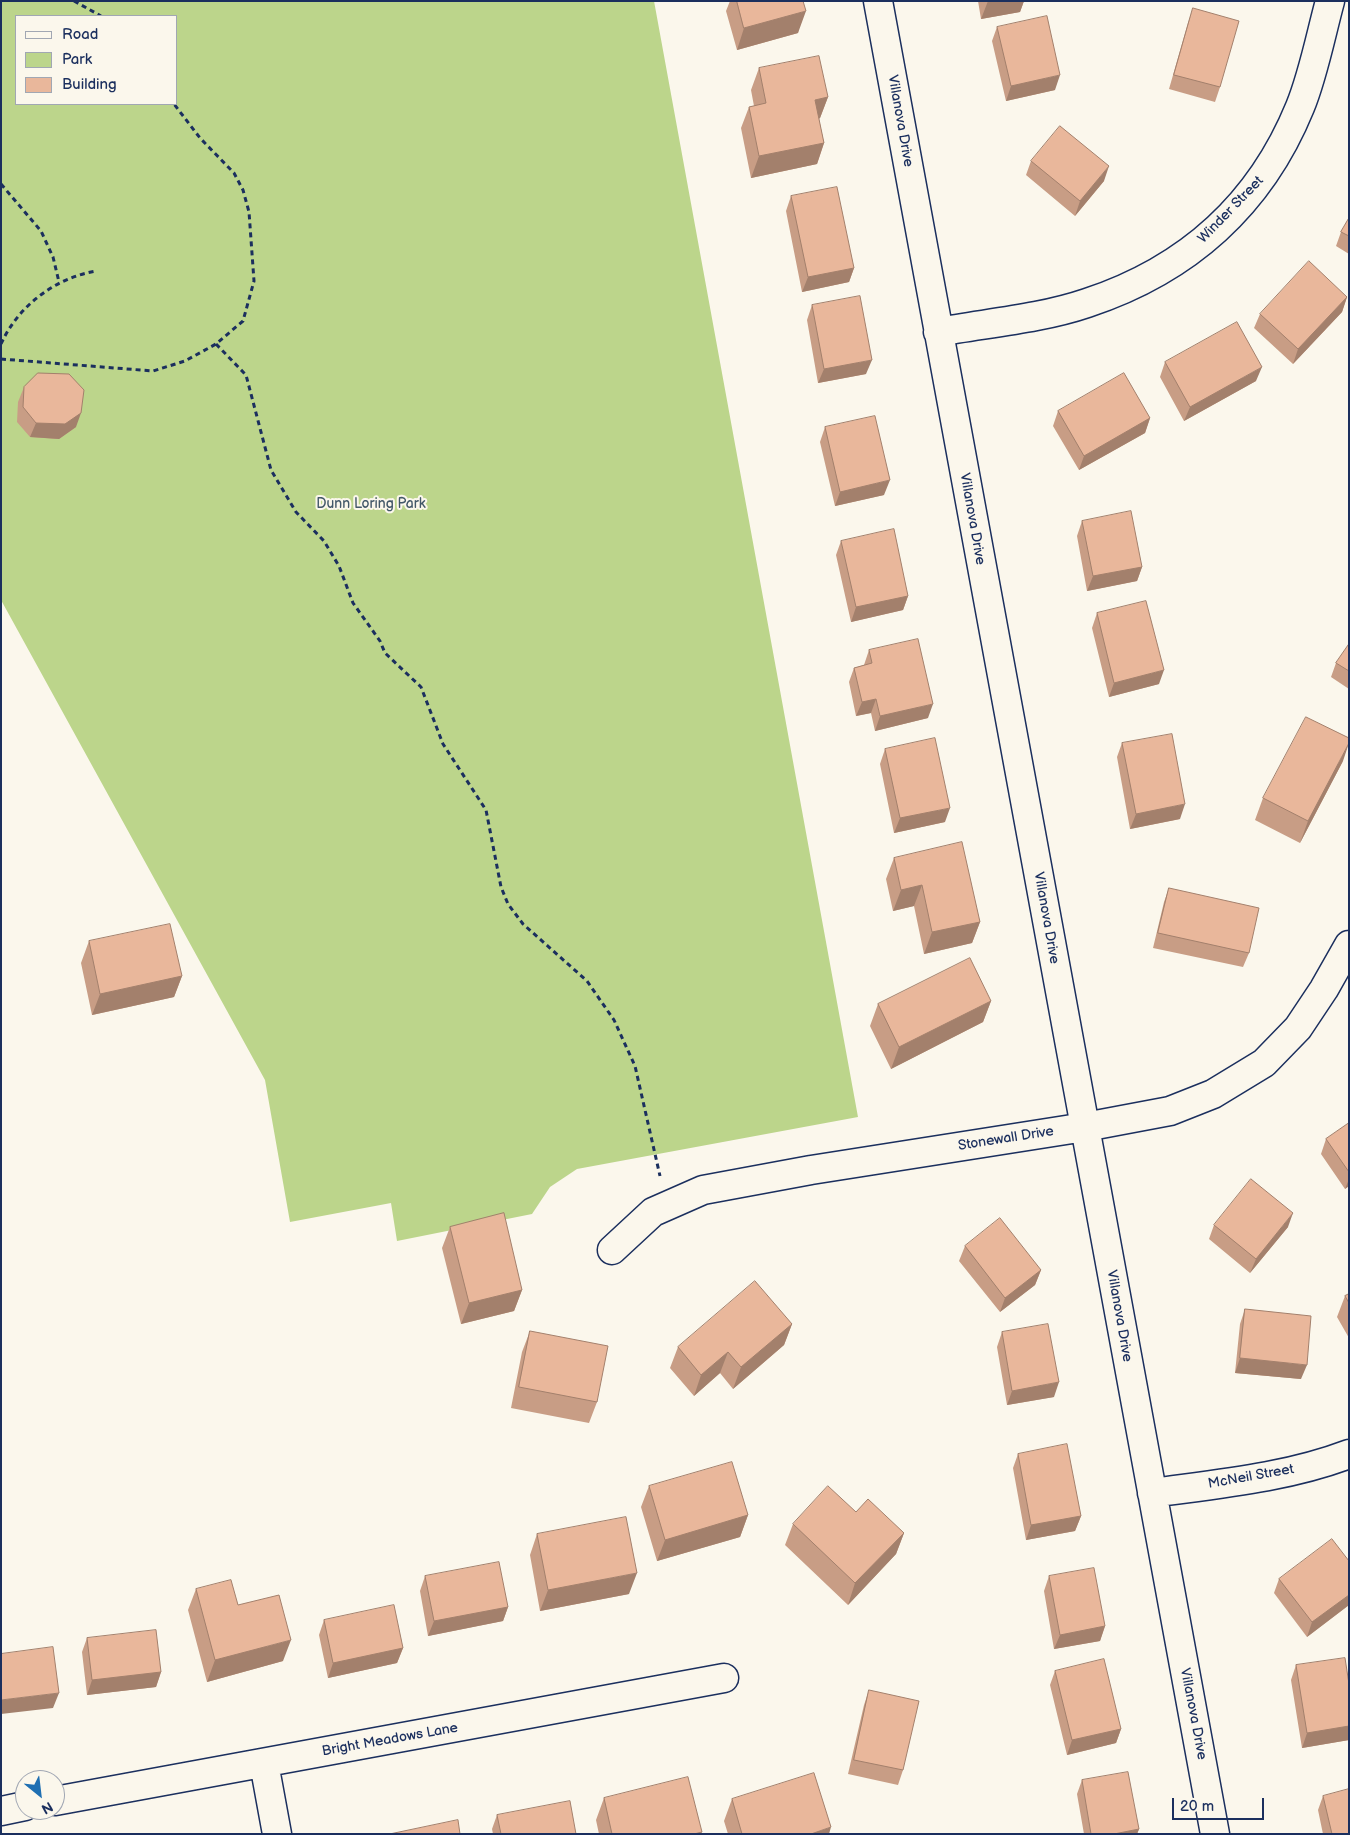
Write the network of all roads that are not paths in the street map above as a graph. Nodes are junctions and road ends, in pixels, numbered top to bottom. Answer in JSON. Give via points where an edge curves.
{"nodes":[{"id":1,"x":878,"y":1,"type":"edge"},
{"id":2,"x":1330,"y":1,"type":"edge"},
{"id":3,"x":938,"y":332,"type":"junction"},
{"id":4,"x":1349,"y":945,"type":"edge"},
{"id":5,"x":1085,"y":1127,"type":"junction"},
{"id":6,"x":612,"y":1250,"type":"dead end"},
{"id":7,"x":1349,"y":1454,"type":"edge"},
{"id":8,"x":1152,"y":1493,"type":"junction"},
{"id":9,"x":724,"y":1678,"type":"dead end"},
{"id":10,"x":264,"y":1763,"type":"junction"},
{"id":11,"x":65,"y":1799,"type":"edge"},
{"id":12,"x":15,"y":1808,"type":"edge"},
{"id":13,"x":1,"y":1811,"type":"edge"},
{"id":14,"x":277,"y":1834,"type":"edge"},
{"id":15,"x":1215,"y":1834,"type":"edge"}],
"edges":[{"from":1,"to":3,"type":"street","name":"Villanova Drive"},
{"from":2,"to":3,"type":"street","name":"Winder Street","via":[[1301,106],[1272,164],[1254,190],[1209,238],[1154,276],[1086,303]]},
{"from":3,"to":5,"type":"street","name":"Villanova Drive"},
{"from":4,"to":5,"type":"street","name":"Stonewall Drive","via":[[1298,1028],[1264,1063],[1213,1094],[1170,1110]]},
{"from":5,"to":6,"type":"street","name":"Stonewall Drive","via":[[712,1188],[653,1212]]},
{"from":5,"to":8,"type":"street","name":"Villanova Drive"},
{"from":7,"to":8,"type":"street","name":"McNeil Street","via":[[1264,1477]]},
{"from":8,"to":15,"type":"street","name":"Villanova Drive"},
{"from":9,"to":10,"type":"street","name":"Bright Meadows Lane"},
{"from":10,"to":11,"type":"street","name":"Bright Meadows Lane"},
{"from":10,"to":14,"type":"street"},
{"from":12,"to":13,"type":"street"}]}
